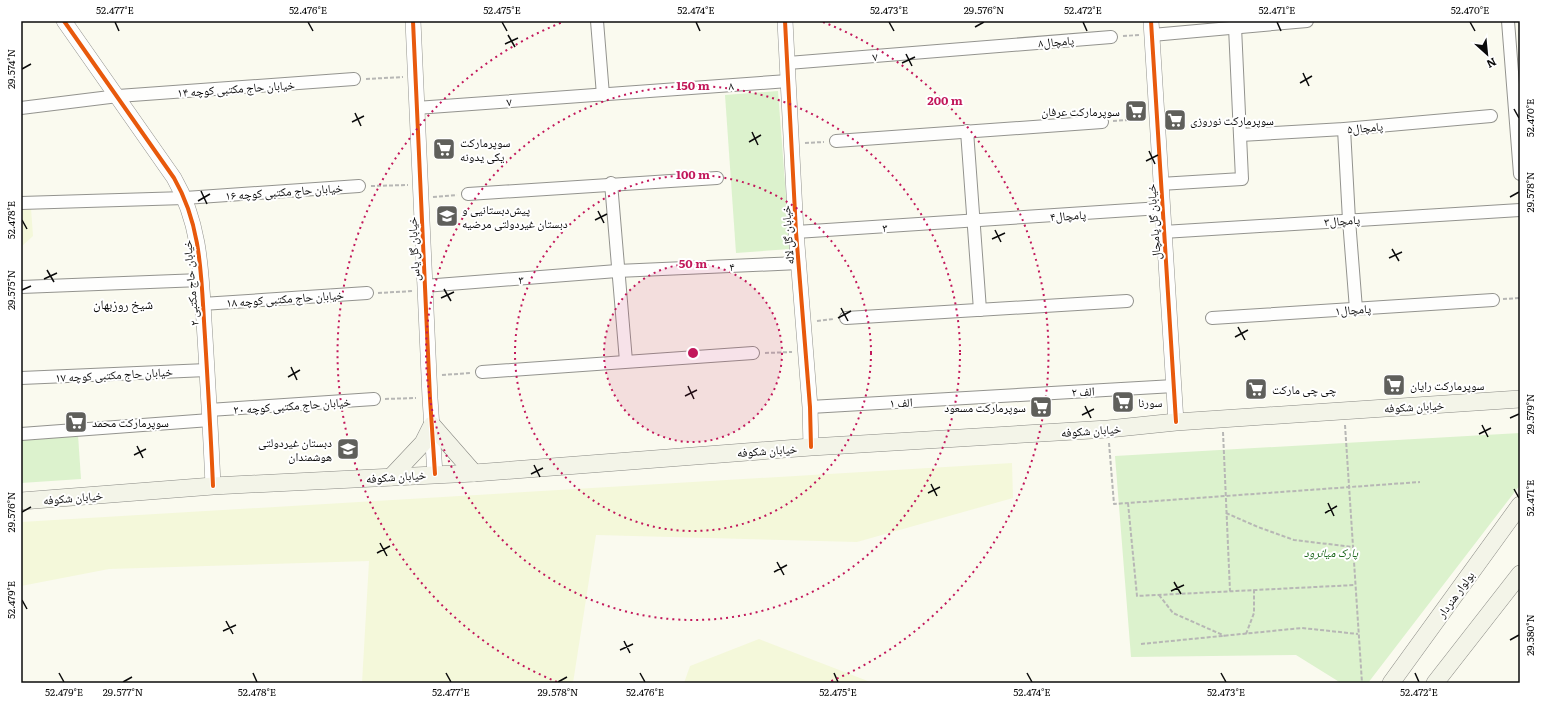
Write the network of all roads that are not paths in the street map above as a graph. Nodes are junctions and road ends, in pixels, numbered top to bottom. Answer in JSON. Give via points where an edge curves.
{"nodes":[{"id":1,"x":64,"y":21,"type":"edge"},
{"id":2,"x":413,"y":21,"type":"edge"},
{"id":3,"x":597,"y":21,"type":"edge"},
{"id":4,"x":785,"y":21,"type":"edge"},
{"id":5,"x":1307,"y":21,"type":"edge"},
{"id":6,"x":1508,"y":21,"type":"edge"},
{"id":7,"x":1235,"y":27,"type":"junction"},
{"id":8,"x":1151,"y":28,"type":"edge"},
{"id":9,"x":1111,"y":37,"type":"road end"},
{"id":10,"x":961,"y":49,"type":"joint"},
{"id":11,"x":788,"y":63,"type":"junction"},
{"id":12,"x":354,"y":79,"type":"road end"},
{"id":13,"x":788,"y":81,"type":"junction"},
{"id":14,"x":603,"y":95,"type":"junction"},
{"id":15,"x":118,"y":96,"type":"junction"},
{"id":16,"x":21,"y":108,"type":"edge"},
{"id":17,"x":416,"y":108,"type":"junction"},
{"id":18,"x":1491,"y":116,"type":"dead end"},
{"id":19,"x":1102,"y":122,"type":"road end"},
{"id":20,"x":1344,"y":129,"type":"junction"},
{"id":21,"x":967,"y":131,"type":"junction"},
{"id":22,"x":1240,"y":135,"type":"junction"},
{"id":23,"x":836,"y":141,"type":"road end"},
{"id":24,"x":1520,"y":174,"type":"edge"},
{"id":25,"x":717,"y":178,"type":"dead end"},
{"id":26,"x":610,"y":183,"type":"junction"},
{"id":27,"x":1160,"y":184,"type":"junction"},
{"id":28,"x":359,"y":186,"type":"road end"},
{"id":29,"x":468,"y":194,"type":"road end"},
{"id":30,"x":185,"y":198,"type":"junction"},
{"id":31,"x":21,"y":203,"type":"edge"},
{"id":32,"x":1161,"y":208,"type":"junction"},
{"id":33,"x":1520,"y":210,"type":"edge"},
{"id":34,"x":1349,"y":220,"type":"junction"},
{"id":35,"x":974,"y":222,"type":"junction"},
{"id":36,"x":796,"y":232,"type":"junction"},
{"id":37,"x":1163,"y":232,"type":"junction"},
{"id":38,"x":799,"y":263,"type":"junction"},
{"id":39,"x":617,"y":271,"type":"junction"},
{"id":40,"x":201,"y":280,"type":"junction"},
{"id":41,"x":21,"y":287,"type":"edge"},
{"id":42,"x":424,"y":288,"type":"junction"},
{"id":43,"x":367,"y":293,"type":"road end"},
{"id":44,"x":1127,"y":300,"type":"dead end"},
{"id":45,"x":1493,"y":300,"type":"road end"},
{"id":46,"x":202,"y":304,"type":"junction"},
{"id":47,"x":1356,"y":309,"type":"junction"},
{"id":48,"x":980,"y":310,"type":"junction"},
{"id":49,"x":846,"y":318,"type":"road end"},
{"id":50,"x":1212,"y":318,"type":"dead end"},
{"id":51,"x":753,"y":353,"type":"road end"},
{"id":52,"x":626,"y":361,"type":"junction"},
{"id":53,"x":207,"y":370,"type":"junction"},
{"id":54,"x":482,"y":372,"type":"road end"},
{"id":55,"x":21,"y":378,"type":"edge"},
{"id":56,"x":1174,"y":386,"type":"junction"},
{"id":57,"x":992,"y":397,"type":"joint"},
{"id":58,"x":374,"y":399,"type":"road end"},
{"id":59,"x":1518,"y":401,"type":"edge"},
{"id":60,"x":810,"y":408,"type":"junction"},
{"id":61,"x":210,"y":415,"type":"junction"},
{"id":62,"x":1176,"y":422,"type":"junction"},
{"id":63,"x":432,"y":425,"type":"junction"},
{"id":64,"x":21,"y":434,"type":"edge"},
{"id":65,"x":811,"y":447,"type":"junction"},
{"id":66,"x":474,"y":472,"type":"junction"},
{"id":67,"x":435,"y":474,"type":"junction"},
{"id":68,"x":391,"y":477,"type":"junction"},
{"id":69,"x":213,"y":486,"type":"junction"},
{"id":70,"x":21,"y":501,"type":"edge"},
{"id":71,"x":1520,"y":505,"type":"edge"},
{"id":72,"x":1520,"y":574,"type":"edge"},
{"id":73,"x":1391,"y":683,"type":"edge"},
{"id":74,"x":1435,"y":683,"type":"edge"}],
"edges":[{"from":1,"to":15,"type":"street","name":"خیابان حاج مکتبی ۲"},
{"from":2,"to":17,"type":"street","name":"خیابان گل یاس"},
{"from":3,"to":14,"type":"street"},
{"from":4,"to":11,"type":"street","name":"خیابان گل لاله"},
{"from":5,"to":7,"type":"street"},
{"from":6,"to":24,"type":"street"},
{"from":7,"to":8,"type":"street"},
{"from":7,"to":22,"type":"street"},
{"from":8,"to":27,"type":"street","name":"خیابان گل پامچال"},
{"from":9,"to":10,"type":"street","name":"پامچال۸"},
{"from":10,"to":11,"type":"street","name":"۷"},
{"from":11,"to":13,"type":"street","name":"خیابان گل لاله"},
{"from":12,"to":15,"type":"street","name":"خیابان حاج مکتبی کوچه ۱۴"},
{"from":13,"to":14,"type":"street","name":"۸"},
{"from":13,"to":36,"type":"street","name":"خیابان گل لاله"},
{"from":14,"to":17,"type":"street","name":"۷"},
{"from":15,"to":16,"type":"street","name":"خیابان حاج مکتبی کوچه ۱۴"},
{"from":15,"to":30,"type":"street","name":"خیابان حاج مکتبی ۲"},
{"from":17,"to":42,"type":"street","name":"خیابان گل یاس"},
{"from":18,"to":20,"type":"street","name":"پامچال۵"},
{"from":19,"to":21,"type":"street"},
{"from":20,"to":22,"type":"street","name":"پامچال۵"},
{"from":20,"to":34,"type":"street"},
{"from":21,"to":23,"type":"street"},
{"from":21,"to":35,"type":"street"},
{"from":22,"to":27,"type":"street","via":[[1242,180]]},
{"from":25,"to":26,"type":"street"},
{"from":26,"to":29,"type":"street"},
{"from":26,"to":39,"type":"street"},
{"from":27,"to":32,"type":"street","name":"خیابان گل پامچال"},
{"from":28,"to":30,"type":"street","name":"خیابان حاج مکتبی کوچه ۱۶"},
{"from":30,"to":31,"type":"street","name":"خیابان حاج مکتبی کوچه ۱۶"},
{"from":30,"to":40,"type":"street","name":"خیابان حاج مکتبی ۲","via":[[199,253]]},
{"from":32,"to":35,"type":"street","name":"پامچال۴"},
{"from":32,"to":37,"type":"street","name":"خیابان گل پامچال"},
{"from":33,"to":34,"type":"street","name":"پامچال۳"},
{"from":34,"to":37,"type":"street","name":"پامچال۳"},
{"from":34,"to":47,"type":"street"},
{"from":35,"to":36,"type":"street","name":"۳"},
{"from":35,"to":48,"type":"street"},
{"from":36,"to":38,"type":"street","name":"خیابان گل لاله"},
{"from":37,"to":56,"type":"street","name":"خیابان گل پامچال"},
{"from":38,"to":39,"type":"street","name":"۴"},
{"from":38,"to":60,"type":"street","name":"خیابان گل لاله"},
{"from":39,"to":42,"type":"street","name":"۳"},
{"from":39,"to":52,"type":"street"},
{"from":40,"to":41,"type":"street"},
{"from":40,"to":46,"type":"street","name":"خیابان حاج مکتبی ۲"},
{"from":42,"to":63,"type":"street","name":"خیابان گل یاس"},
{"from":43,"to":46,"type":"street","name":"خیابان حاج مکتبی کوچه ۱۸"},
{"from":44,"to":48,"type":"street"},
{"from":45,"to":47,"type":"street","name":"پامچال۱"},
{"from":46,"to":53,"type":"street","name":"خیابان حاج مکتبی ۲"},
{"from":47,"to":50,"type":"street","name":"پامچال۱"},
{"from":48,"to":49,"type":"street"},
{"from":51,"to":52,"type":"street"},
{"from":52,"to":54,"type":"street"},
{"from":53,"to":55,"type":"street","name":"خیابان حاج مکتبی کوچه ۱۷"},
{"from":53,"to":61,"type":"street","name":"خیابان حاج مکتبی ۲"},
{"from":56,"to":57,"type":"street","name":"۲ الف"},
{"from":56,"to":62,"type":"street","name":"خیابان گل پامچال"},
{"from":57,"to":60,"type":"street","name":"۱ الف"},
{"from":58,"to":61,"type":"street","name":"خیابان حاج مکتبی کوچه ۲۰"},
{"from":59,"to":62,"type":"main road","name":"خیابان شکوفه"},
{"from":60,"to":65,"type":"street","name":"خیابان گل لاله"},
{"from":61,"to":64,"type":"street","name":"خیابان حاج مکتبی کوچه ۲۰"},
{"from":61,"to":69,"type":"street","name":"خیابان حاج مکتبی ۲"},
{"from":62,"to":65,"type":"main road","name":"خیابان شکوفه","via":[[1108,429]]},
{"from":63,"to":66,"type":"main road"},
{"from":63,"to":67,"type":"street","name":"خیابان گل یاس"},
{"from":63,"to":68,"type":"main road","via":[[422,443]]},
{"from":65,"to":66,"type":"main road","name":"خیابان شکوفه"},
{"from":66,"to":67,"type":"main road","name":"خیابان شکوفه"},
{"from":67,"to":68,"type":"main road","name":"خیابان شکوفه"},
{"from":68,"to":69,"type":"main road","name":"خیابان شکوفه"},
{"from":69,"to":70,"type":"main road","name":"خیابان شکوفه"},
{"from":71,"to":73,"type":"main road","name":"بولوار هنردار"},
{"from":72,"to":74,"type":"main road"}]}
